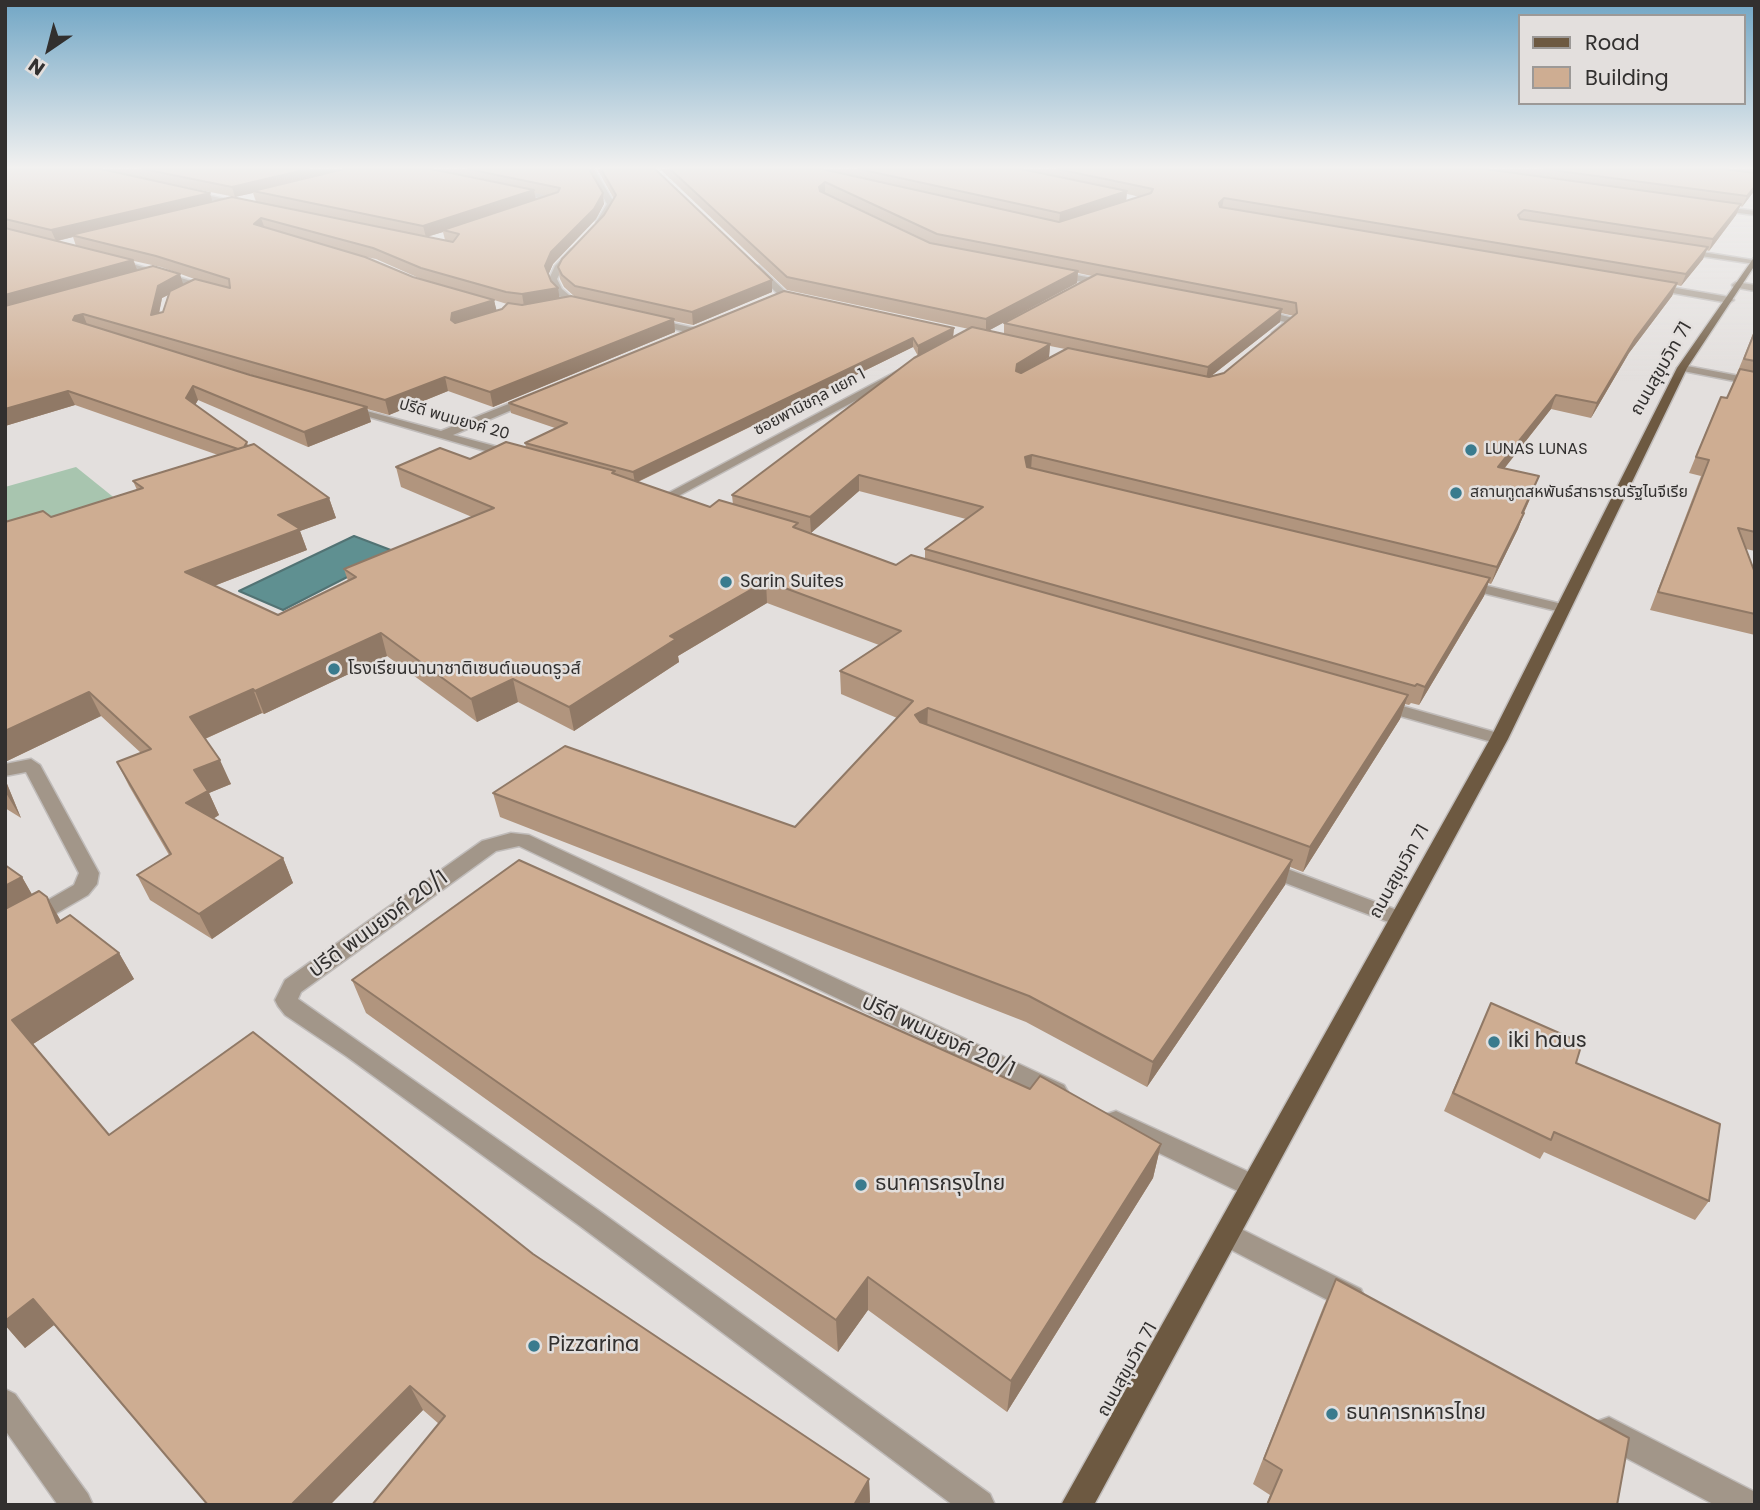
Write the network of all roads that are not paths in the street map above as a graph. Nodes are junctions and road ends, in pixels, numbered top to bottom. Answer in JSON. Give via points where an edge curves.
{"nodes":[{"id":1,"x":579,"y":246,"type":"edge"},
{"id":2,"x":1670,"y":249,"type":"edge"},
{"id":3,"x":745,"y":257,"type":"edge"},
{"id":4,"x":107,"y":259,"type":"edge"},
{"id":5,"x":1754,"y":260,"type":"edge"},
{"id":6,"x":1041,"y":271,"type":"edge"},
{"id":7,"x":158,"y":272,"type":"junction"},
{"id":8,"x":131,"y":279,"type":"edge"},
{"id":9,"x":1093,"y":281,"type":"junction"},
{"id":10,"x":199,"y":286,"type":"junction"},
{"id":11,"x":1119,"y":286,"type":"edge"},
{"id":12,"x":1648,"y":286,"type":"edge"},
{"id":13,"x":1082,"y":288,"type":"edge"},
{"id":14,"x":186,"y":291,"type":"edge"},
{"id":15,"x":1740,"y":291,"type":"edge"},
{"id":16,"x":219,"y":293,"type":"edge"},
{"id":17,"x":783,"y":294,"type":"junction"},
{"id":18,"x":772,"y":298,"type":"edge"},
{"id":19,"x":810,"y":300,"type":"edge"},
{"id":20,"x":599,"y":309,"type":"edge"},
{"id":21,"x":1252,"y":312,"type":"edge"},
{"id":22,"x":639,"y":318,"type":"edge"},
{"id":23,"x":703,"y":326,"type":"edge"},
{"id":24,"x":691,"y":330,"type":"junction"},
{"id":25,"x":667,"y":340,"type":"edge"},
{"id":26,"x":1268,"y":341,"type":"edge"},
{"id":27,"x":908,"y":368,"type":"edge"},
{"id":28,"x":1682,"y":368,"type":"junction"},
{"id":29,"x":1755,"y":382,"type":"edge"},
{"id":30,"x":542,"y":393,"type":"edge"},
{"id":31,"x":338,"y":406,"type":"edge"},
{"id":32,"x":442,"y":435,"type":"junction"},
{"id":33,"x":521,"y":457,"type":"edge"},
{"id":34,"x":665,"y":498,"type":"edge"},
{"id":35,"x":1455,"y":582,"type":"edge"},
{"id":36,"x":1561,"y":608,"type":"junction"},
{"id":37,"x":1364,"y":700,"type":"edge"},
{"id":38,"x":1499,"y":739,"type":"junction"},
{"id":39,"x":5,"y":770,"type":"edge"},
{"id":40,"x":1245,"y":860,"type":"edge"},
{"id":41,"x":1398,"y":918,"type":"junction"},
{"id":42,"x":5,"y":935,"type":"edge"},
{"id":43,"x":1253,"y":1186,"type":"junction"},
{"id":44,"x":1227,"y":1234,"type":"junction"},
{"id":45,"x":1376,"y":1312,"type":"edge"},
{"id":46,"x":5,"y":1404,"type":"edge"},
{"id":47,"x":1587,"y":1421,"type":"edge"},
{"id":48,"x":77,"y":1505,"type":"edge"},
{"id":49,"x":979,"y":1505,"type":"edge"},
{"id":50,"x":1077,"y":1505,"type":"edge"},
{"id":51,"x":1748,"y":1505,"type":"edge"}],
"edges":[{"from":1,"to":20,"type":"street","via":[[553,279],[568,304]]},
{"from":2,"to":5,"type":"street"},
{"from":3,"to":17,"type":"street"},
{"from":4,"to":7,"type":"street"},
{"from":5,"to":15,"type":"main road","name":"ถนนสุขุมวิท 71"},
{"from":6,"to":9,"type":"street"},
{"from":7,"to":8,"type":"street"},
{"from":7,"to":10,"type":"street"},
{"from":9,"to":11,"type":"street"},
{"from":9,"to":13,"type":"street"},
{"from":10,"to":14,"type":"street"},
{"from":10,"to":16,"type":"street"},
{"from":12,"to":15,"type":"street"},
{"from":15,"to":28,"type":"main road","name":"ถนนสุขุมวิท 71"},
{"from":17,"to":18,"type":"street"},
{"from":17,"to":19,"type":"street"},
{"from":21,"to":26,"type":"street","via":[[1290,320]]},
{"from":22,"to":24,"type":"street"},
{"from":23,"to":24,"type":"street"},
{"from":24,"to":25,"type":"street"},
{"from":27,"to":34,"type":"street","name":"ซอยพานิชกุล แยก 1"},
{"from":28,"to":29,"type":"street"},
{"from":28,"to":36,"type":"main road","name":"ถนนสุขุมวิท 71"},
{"from":30,"to":32,"type":"street"},
{"from":31,"to":32,"type":"street","name":"ปรีดี พนมยงค์ 20"},
{"from":32,"to":33,"type":"street","name":"ปรีดี พนมยงค์ 20"},
{"from":35,"to":36,"type":"street"},
{"from":36,"to":38,"type":"main road","name":"ถนนสุขุมวิท 71"},
{"from":37,"to":38,"type":"street"},
{"from":38,"to":41,"type":"main road","name":"ถนนสุขุมวิท 71"},
{"from":39,"to":42,"type":"street","via":[[31,765],[89,873],[81,890]]},
{"from":40,"to":41,"type":"street"},
{"from":41,"to":43,"type":"main road","name":"ถนนสุขุมวิท 71"},
{"from":43,"to":44,"type":"main road","name":"ถนนสุขุมวิท 71"},
{"from":43,"to":49,"type":"street","name":"ปรีดี พนมยงค์ 20/1","via":[[522,840],[489,846],[293,986],[286,1000],[293,1009],[567,1202]]},
{"from":44,"to":45,"type":"street"},
{"from":44,"to":50,"type":"main road","name":"ถนนสุขุมวิท 71"},
{"from":46,"to":48,"type":"street"},
{"from":47,"to":51,"type":"street"}]}
